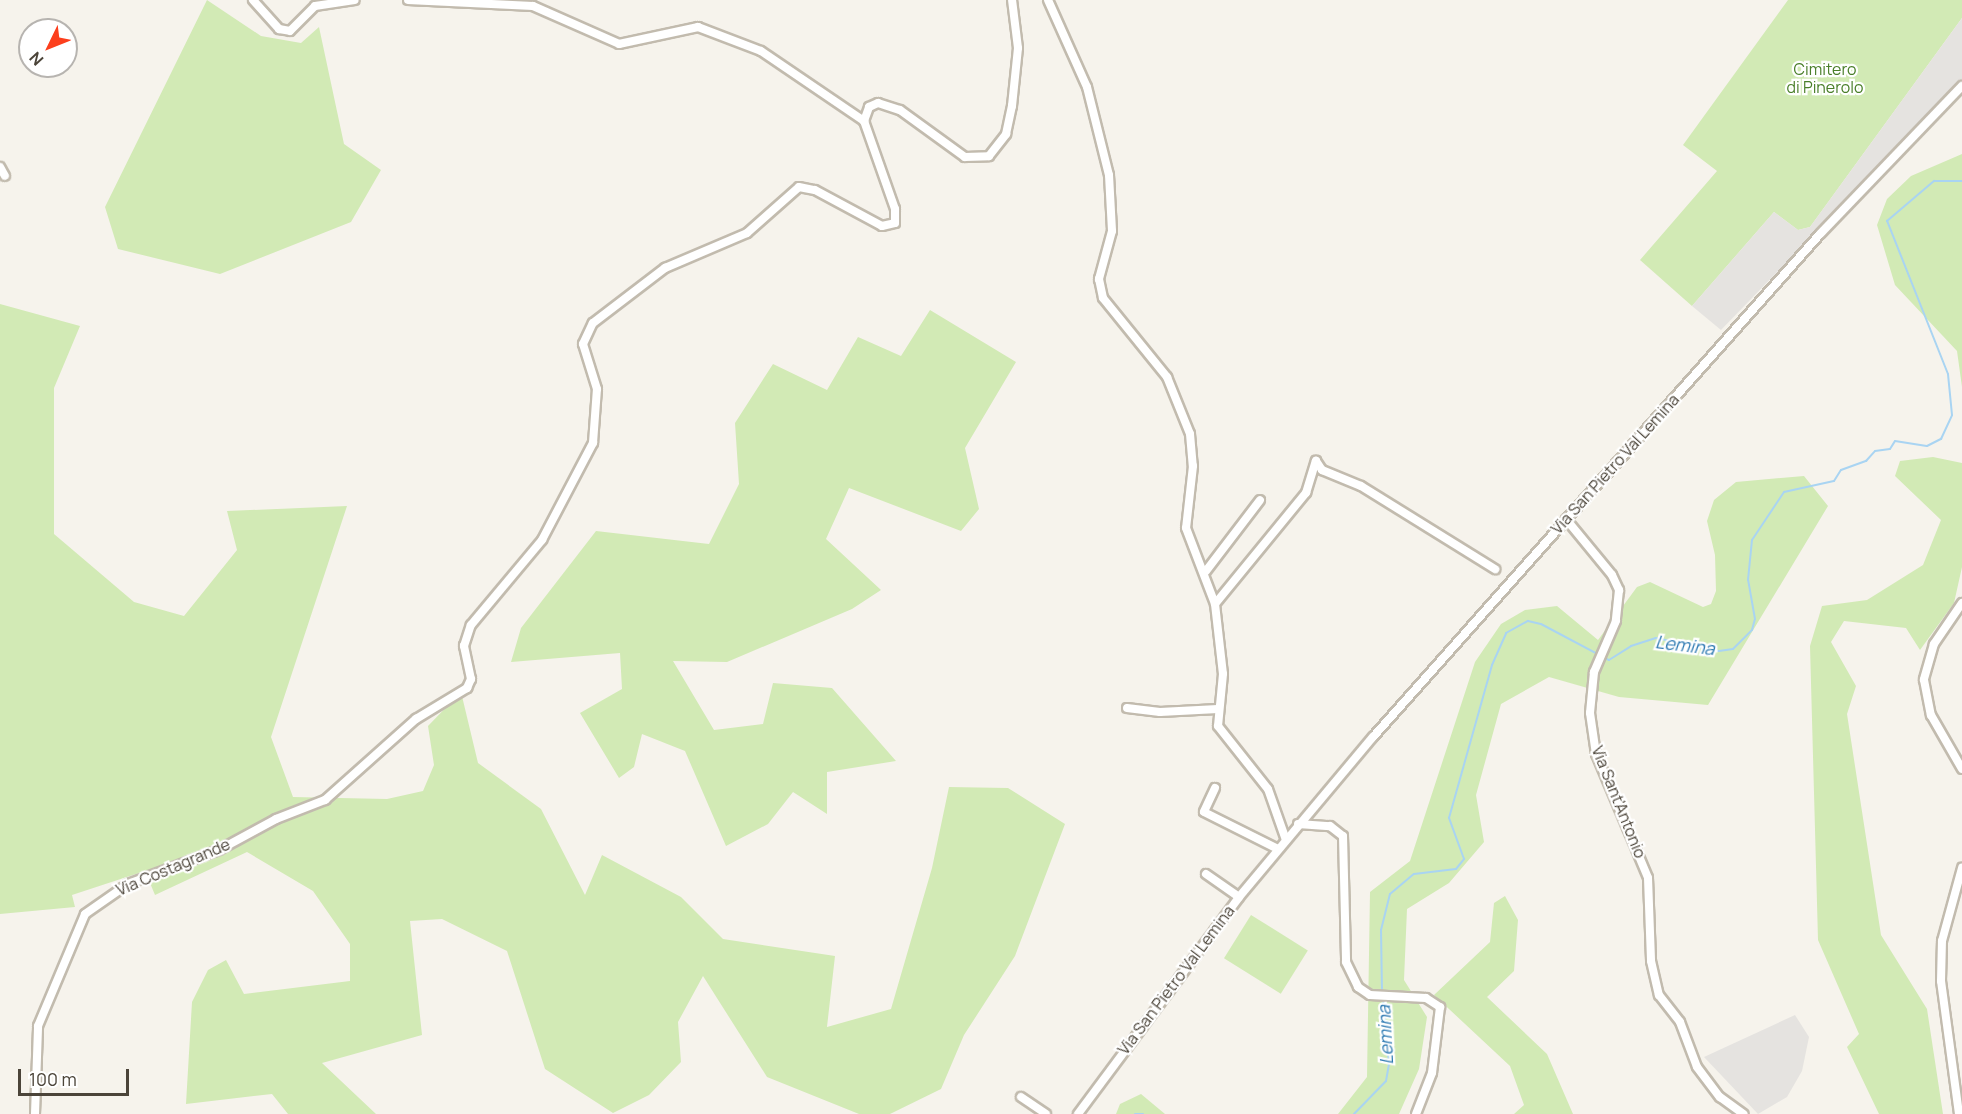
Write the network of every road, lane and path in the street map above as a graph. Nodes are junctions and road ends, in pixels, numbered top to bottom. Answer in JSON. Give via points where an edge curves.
{"nodes":[{"id":1,"x":253,"y":0,"type":"edge"},
{"id":2,"x":355,"y":0,"type":"edge"},
{"id":3,"x":408,"y":0,"type":"edge"},
{"id":4,"x":1012,"y":0,"type":"edge"},
{"id":5,"x":1048,"y":0,"type":"edge"},
{"id":6,"x":1962,"y":86,"type":"edge"},
{"id":7,"x":864,"y":121,"type":"junction"},
{"id":8,"x":0,"y":167,"type":"edge"},
{"id":9,"x":5,"y":176,"type":"dead end"},
{"id":10,"x":1260,"y":500,"type":"dead end"},
{"id":11,"x":1566,"y":519,"type":"junction"},
{"id":12,"x":1496,"y":569,"type":"dead end"},
{"id":13,"x":1206,"y":571,"type":"junction"},
{"id":14,"x":1962,"y":603,"type":"edge"},
{"id":15,"x":1215,"y":604,"type":"junction"},
{"id":16,"x":1127,"y":708,"type":"dead end"},
{"id":17,"x":1218,"y":709,"type":"junction"},
{"id":18,"x":1962,"y":769,"type":"edge"},
{"id":19,"x":1215,"y":788,"type":"dead end"},
{"id":20,"x":1298,"y":824,"type":"junction"},
{"id":21,"x":1286,"y":840,"type":"junction"},
{"id":22,"x":1278,"y":849,"type":"junction"},
{"id":23,"x":1962,"y":868,"type":"edge"},
{"id":24,"x":1206,"y":874,"type":"dead end"},
{"id":25,"x":1239,"y":897,"type":"junction"},
{"id":26,"x":1021,"y":1096,"type":"dead end"},
{"id":27,"x":35,"y":1114,"type":"edge"},
{"id":28,"x":1046,"y":1114,"type":"edge"},
{"id":29,"x":1078,"y":1114,"type":"edge"},
{"id":30,"x":1416,"y":1114,"type":"edge"},
{"id":31,"x":1743,"y":1114,"type":"edge"},
{"id":32,"x":1959,"y":1114,"type":"edge"}],
"edges":[{"from":1,"to":2,"type":"street","via":[[279,29],[290,31],[315,6]]},
{"from":3,"to":7,"type":"street","via":[[533,6],[619,44],[698,27],[761,51]]},
{"from":4,"to":7,"type":"street","via":[[1018,48],[1012,106],[1006,134],[989,156],[965,157],[890,105],[869,107]]},
{"from":5,"to":13,"type":"street","via":[[1087,87],[1109,175],[1112,231],[1100,290],[1167,377],[1186,416],[1194,451],[1186,528]]},
{"from":6,"to":11,"type":"street","name":"Via San Pietro Val Lemina","via":[[1854,196]]},
{"from":7,"to":27,"type":"street","name":"Via Costagrande","via":[[895,210],[895,223],[882,226],[815,190],[799,188],[747,234],[665,268],[593,323],[583,344],[598,404],[590,450],[542,540],[471,625],[464,646],[471,679],[467,688],[406,727],[325,800],[276,819],[219,850],[128,884],[85,914],[38,1026]]},
{"from":8,"to":9,"type":"street"},
{"from":10,"to":13,"type":"street"},
{"from":11,"to":20,"type":"street","name":"Via San Pietro Val Lemina"},
{"from":11,"to":31,"type":"street","name":"Via Sant'Antonio","via":[[1615,580],[1619,606],[1594,672],[1590,713],[1596,754],[1644,861],[1651,961],[1659,995],[1680,1022],[1697,1067],[1720,1097]]},
{"from":12,"to":15,"type":"street","via":[[1361,486],[1322,470],[1316,461],[1306,493]]},
{"from":13,"to":15,"type":"street"},
{"from":14,"to":18,"type":"street","via":[[1934,644],[1924,680],[1931,715]]},
{"from":15,"to":17,"type":"street","via":[[1223,674]]},
{"from":16,"to":17,"type":"street","via":[[1160,712]]},
{"from":17,"to":21,"type":"street","via":[[1220,732],[1264,783]]},
{"from":19,"to":22,"type":"street","via":[[1204,812]]},
{"from":20,"to":21,"type":"street","name":"Via San Pietro Val Lemina"},
{"from":20,"to":30,"type":"street","via":[[1330,826],[1343,836],[1346,963],[1358,987],[1370,995],[1426,998],[1440,1007],[1432,1073]]},
{"from":21,"to":22,"type":"street","name":"Via San Pietro Val Lemina"},
{"from":22,"to":25,"type":"street","name":"Via San Pietro Val Lemina"},
{"from":23,"to":32,"type":"street","via":[[1942,941],[1941,981]]},
{"from":24,"to":25,"type":"street"},
{"from":25,"to":29,"type":"street","name":"Via San Pietro Val Lemina"},
{"from":26,"to":28,"type":"street"}]}
